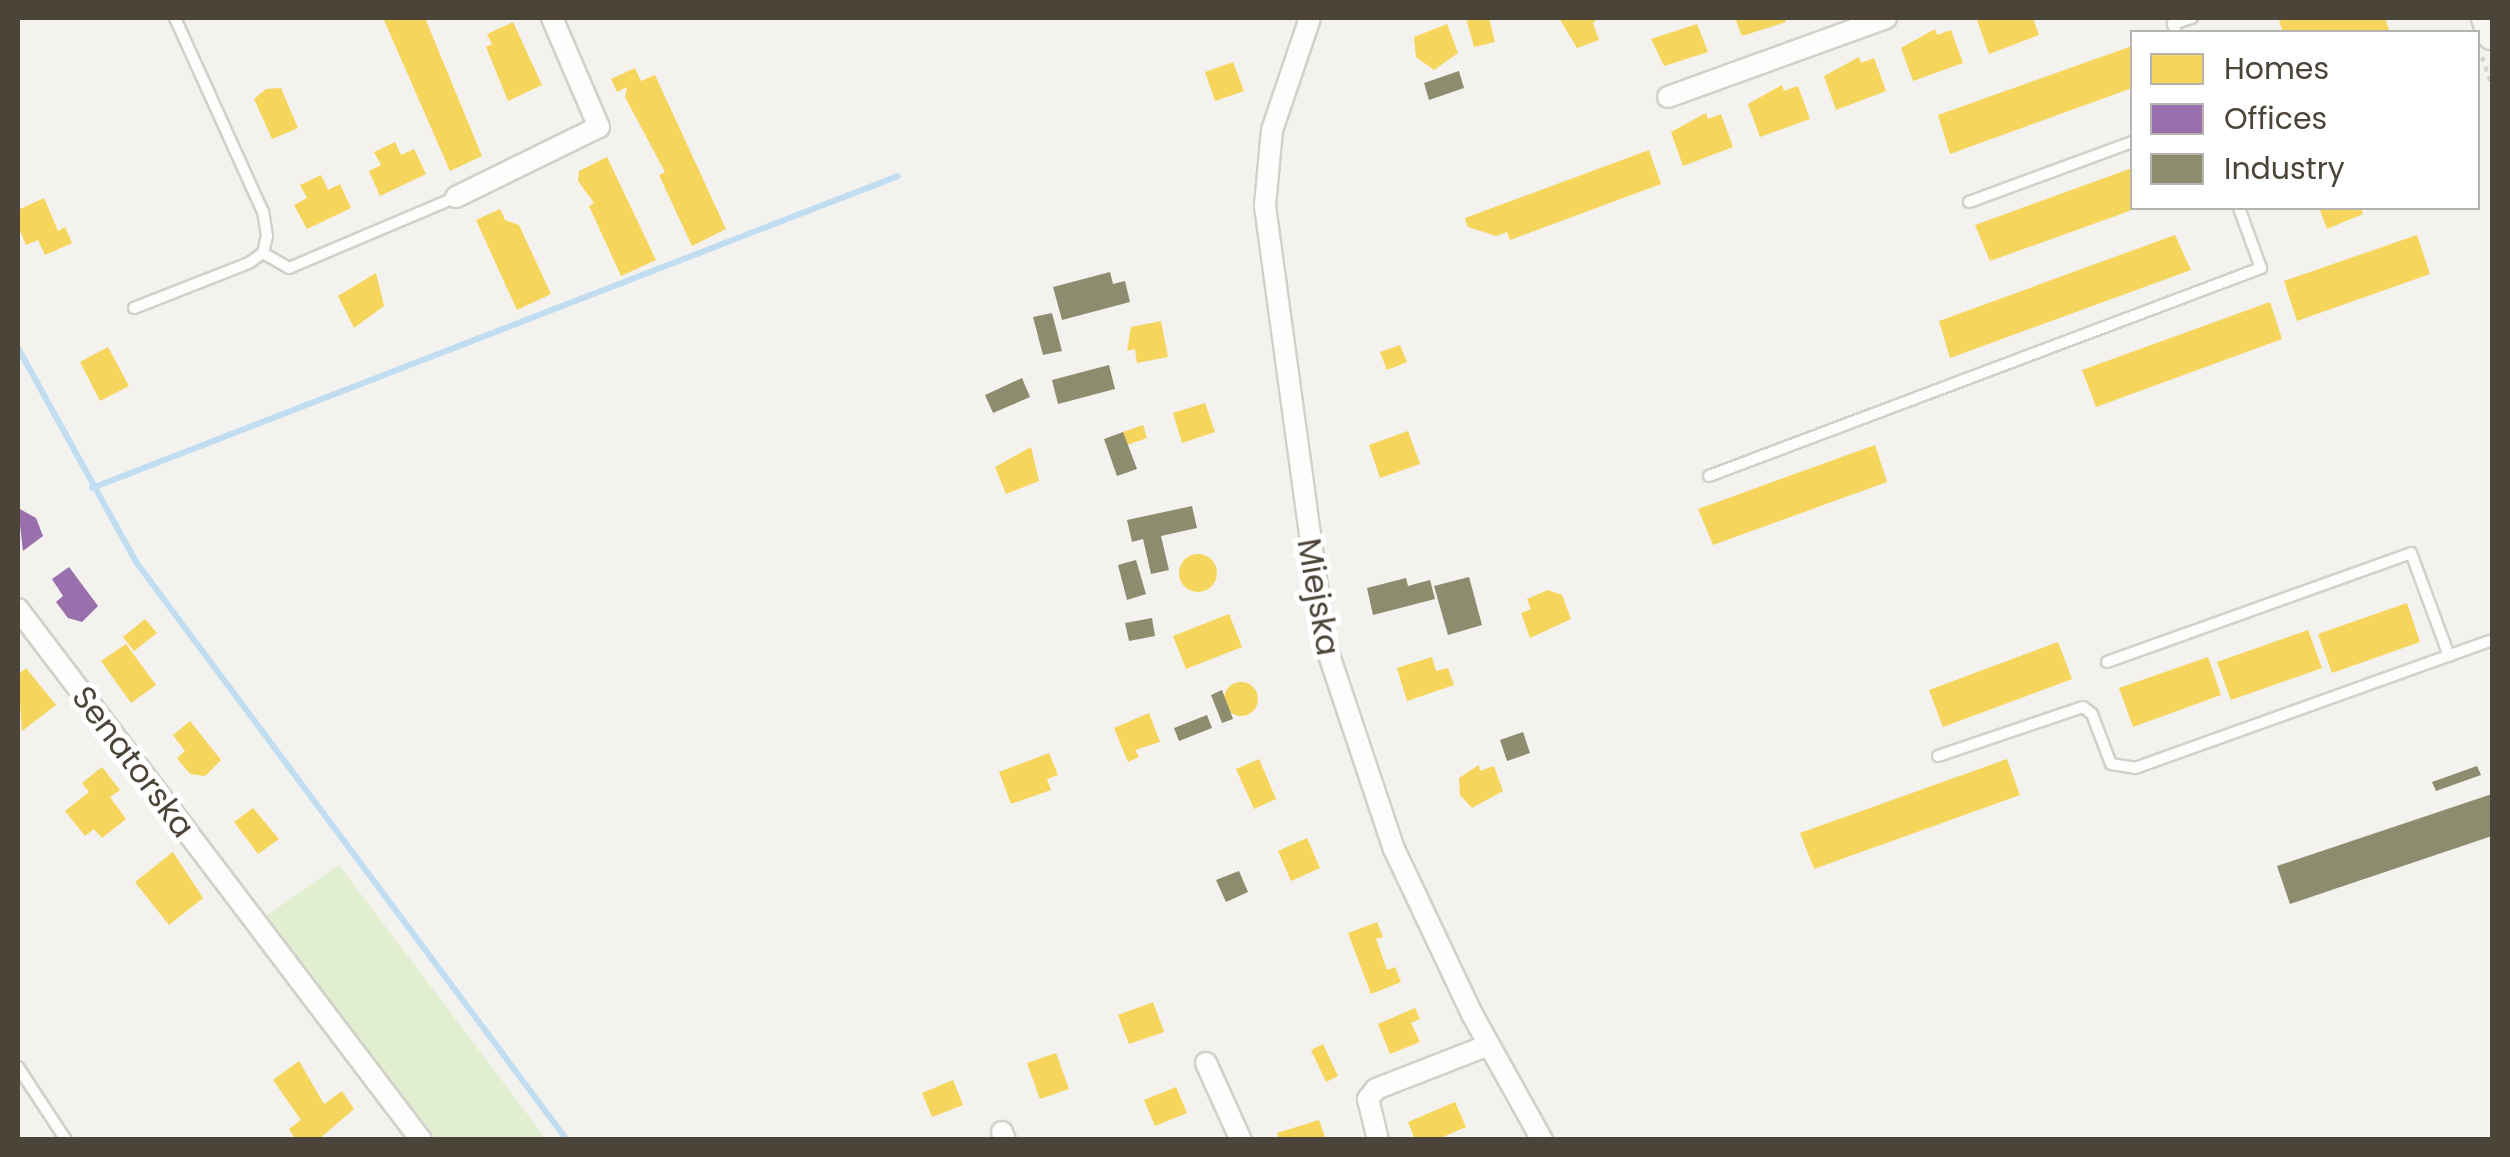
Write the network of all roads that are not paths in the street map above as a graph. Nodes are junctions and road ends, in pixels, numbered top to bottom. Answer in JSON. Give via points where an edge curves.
{"nodes":[{"id":1,"x":175,"y":18,"type":"edge"},
{"id":2,"x":552,"y":18,"type":"edge"},
{"id":3,"x":1310,"y":18,"type":"edge"},
{"id":4,"x":1886,"y":18,"type":"edge"},
{"id":5,"x":2192,"y":18,"type":"edge"},
{"id":6,"x":2486,"y":18,"type":"edge"},
{"id":7,"x":2175,"y":30,"type":"edge"},
{"id":8,"x":2492,"y":34,"type":"edge"},
{"id":9,"x":1668,"y":97,"type":"dead end"},
{"id":10,"x":2130,"y":143,"type":"edge"},
{"id":11,"x":456,"y":197,"type":"joint"},
{"id":12,"x":1969,"y":202,"type":"dead end"},
{"id":13,"x":2240,"y":210,"type":"edge"},
{"id":14,"x":263,"y":253,"type":"junction"},
{"id":15,"x":134,"y":308,"type":"dead end"},
{"id":16,"x":1709,"y":476,"type":"dead end"},
{"id":17,"x":18,"y":608,"type":"edge"},
{"id":18,"x":2492,"y":640,"type":"edge"},
{"id":19,"x":2450,"y":656,"type":"junction"},
{"id":20,"x":2107,"y":662,"type":"dead end"},
{"id":21,"x":1938,"y":756,"type":"dead end"},
{"id":22,"x":1490,"y":1046,"type":"junction"},
{"id":23,"x":1206,"y":1063,"type":"dead end"},
{"id":24,"x":18,"y":1068,"type":"edge"},
{"id":25,"x":66,"y":1140,"type":"edge"},
{"id":26,"x":421,"y":1140,"type":"edge"},
{"id":27,"x":1241,"y":1140,"type":"edge"},
{"id":28,"x":1378,"y":1140,"type":"edge"},
{"id":29,"x":1542,"y":1140,"type":"edge"}],
"edges":[{"from":1,"to":14,"type":"lane","via":[[263,212]]},
{"from":2,"to":11,"type":"street","via":[[600,127]]},
{"from":3,"to":22,"type":"street","name":"Miejska","via":[[1280,99],[1265,180],[1320,618],[1341,706],[1388,836]]},
{"from":4,"to":9,"type":"street"},
{"from":5,"to":7,"type":"lane","via":[[2173,24]]},
{"from":6,"to":8,"type":"street"},
{"from":10,"to":12,"type":"lane"},
{"from":11,"to":14,"type":"lane","via":[[290,268]]},
{"from":13,"to":16,"type":"lane","via":[[2261,268]]},
{"from":14,"to":15,"type":"lane"},
{"from":17,"to":26,"type":"street","name":"Senatorska"},
{"from":18,"to":19,"type":"lane"},
{"from":19,"to":20,"type":"lane","via":[[2411,553]]},
{"from":19,"to":21,"type":"lane","via":[[2126,770],[2111,764],[2083,706]]},
{"from":22,"to":28,"type":"street","via":[[1376,1089],[1368,1099]]},
{"from":22,"to":29,"type":"street","name":"Miejska"},
{"from":23,"to":27,"type":"street"},
{"from":24,"to":25,"type":"lane"}]}
